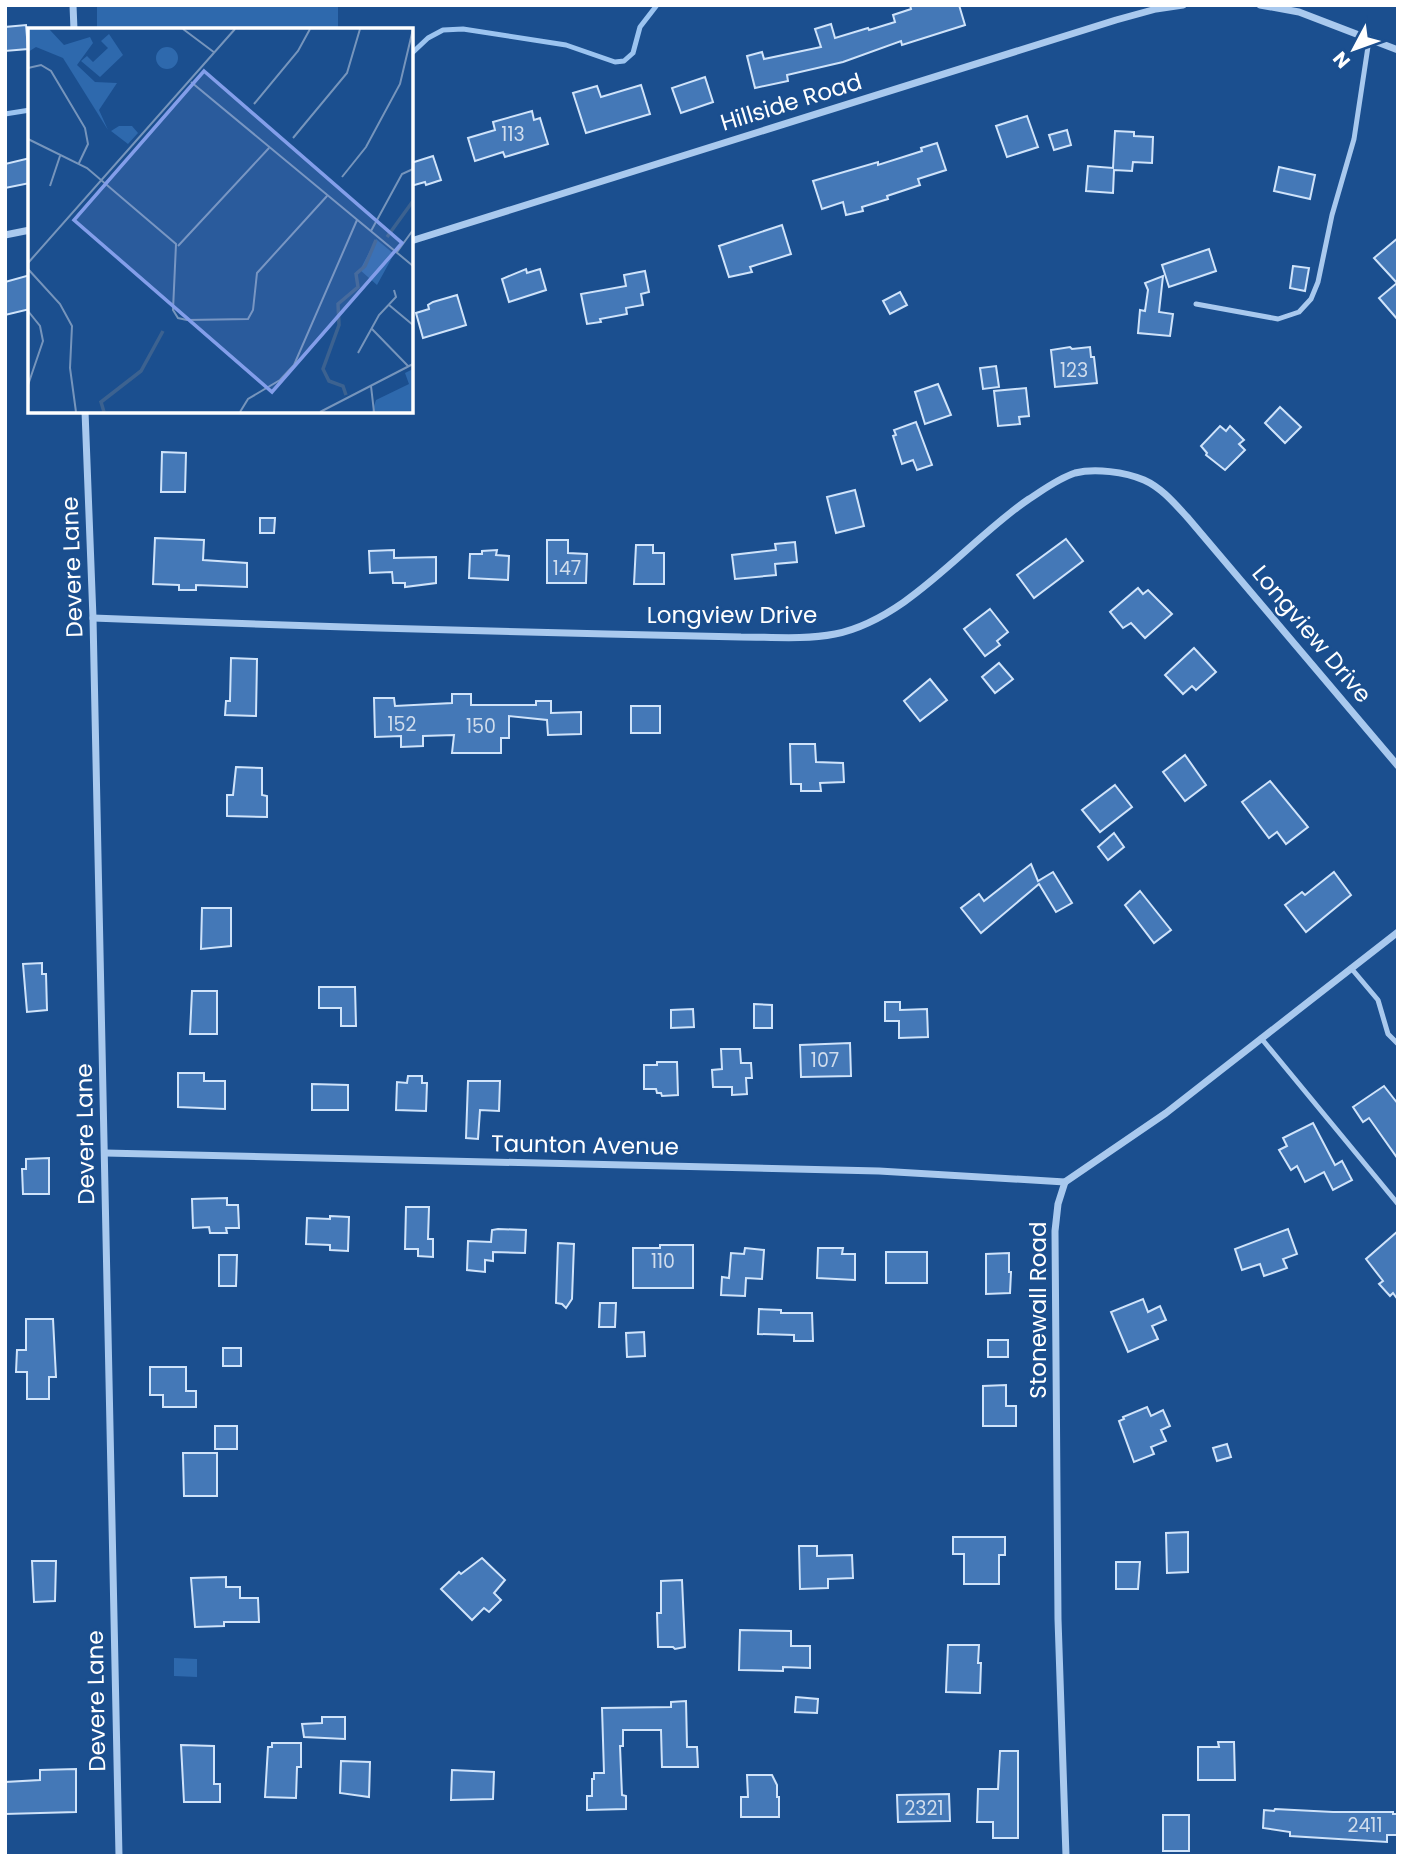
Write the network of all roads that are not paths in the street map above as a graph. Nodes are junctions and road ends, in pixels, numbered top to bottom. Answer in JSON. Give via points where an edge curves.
{"nodes":[{"id":1,"x":73,"y":5,"type":"edge"},
{"id":2,"x":1183,"y":5,"type":"edge"},
{"id":3,"x":1260,"y":5,"type":"edge"},
{"id":4,"x":74,"y":28,"type":"edge"},
{"id":5,"x":1369,"y":40,"type":"junction"},
{"id":6,"x":1398,"y":50,"type":"edge"},
{"id":7,"x":28,"y":229,"type":"edge"},
{"id":8,"x":5,"y":235,"type":"edge"},
{"id":9,"x":413,"y":240,"type":"edge"},
{"id":10,"x":1196,"y":303,"type":"dead end"},
{"id":11,"x":85,"y":413,"type":"edge"},
{"id":12,"x":93,"y":618,"type":"junction"},
{"id":13,"x":1398,"y":766,"type":"edge"},
{"id":14,"x":1398,"y":932,"type":"edge"},
{"id":15,"x":1351,"y":968,"type":"junction"},
{"id":16,"x":1261,"y":1038,"type":"junction"},
{"id":17,"x":1398,"y":1044,"type":"edge"},
{"id":18,"x":104,"y":1153,"type":"junction"},
{"id":19,"x":1065,"y":1182,"type":"junction"},
{"id":20,"x":1398,"y":1203,"type":"edge"},
{"id":21,"x":119,"y":1856,"type":"edge"},
{"id":22,"x":1066,"y":1856,"type":"edge"}],
"edges":[{"from":1,"to":4,"type":"street"},
{"from":2,"to":9,"type":"street","name":"Hillside Road","via":[[1116,20]]},
{"from":3,"to":5,"type":"street","via":[[1299,12]]},
{"from":5,"to":6,"type":"street"},
{"from":5,"to":10,"type":"lane","via":[[1354,139],[1311,299],[1299,312],[1278,319]]},
{"from":7,"to":8,"type":"street"},
{"from":11,"to":12,"type":"street","name":"Devere Lane"},
{"from":12,"to":13,"type":"street","name":"Longview Drive","via":[[804,638],[835,634],[879,619],[906,601],[1010,512],[1050,485],[1075,473],[1098,471],[1145,481],[1167,496]]},
{"from":12,"to":18,"type":"street","name":"Devere Lane"},
{"from":14,"to":15,"type":"street"},
{"from":15,"to":16,"type":"street"},
{"from":15,"to":17,"type":"lane","via":[[1378,1000],[1388,1034]]},
{"from":16,"to":19,"type":"street","via":[[1166,1113]]},
{"from":16,"to":20,"type":"lane"},
{"from":18,"to":19,"type":"street","name":"Taunton Avenue","via":[[879,1171]]},
{"from":18,"to":21,"type":"street","name":"Devere Lane"},
{"from":19,"to":22,"type":"street","name":"Stonewall Road","via":[[1055,1244],[1058,1619]]}]}
